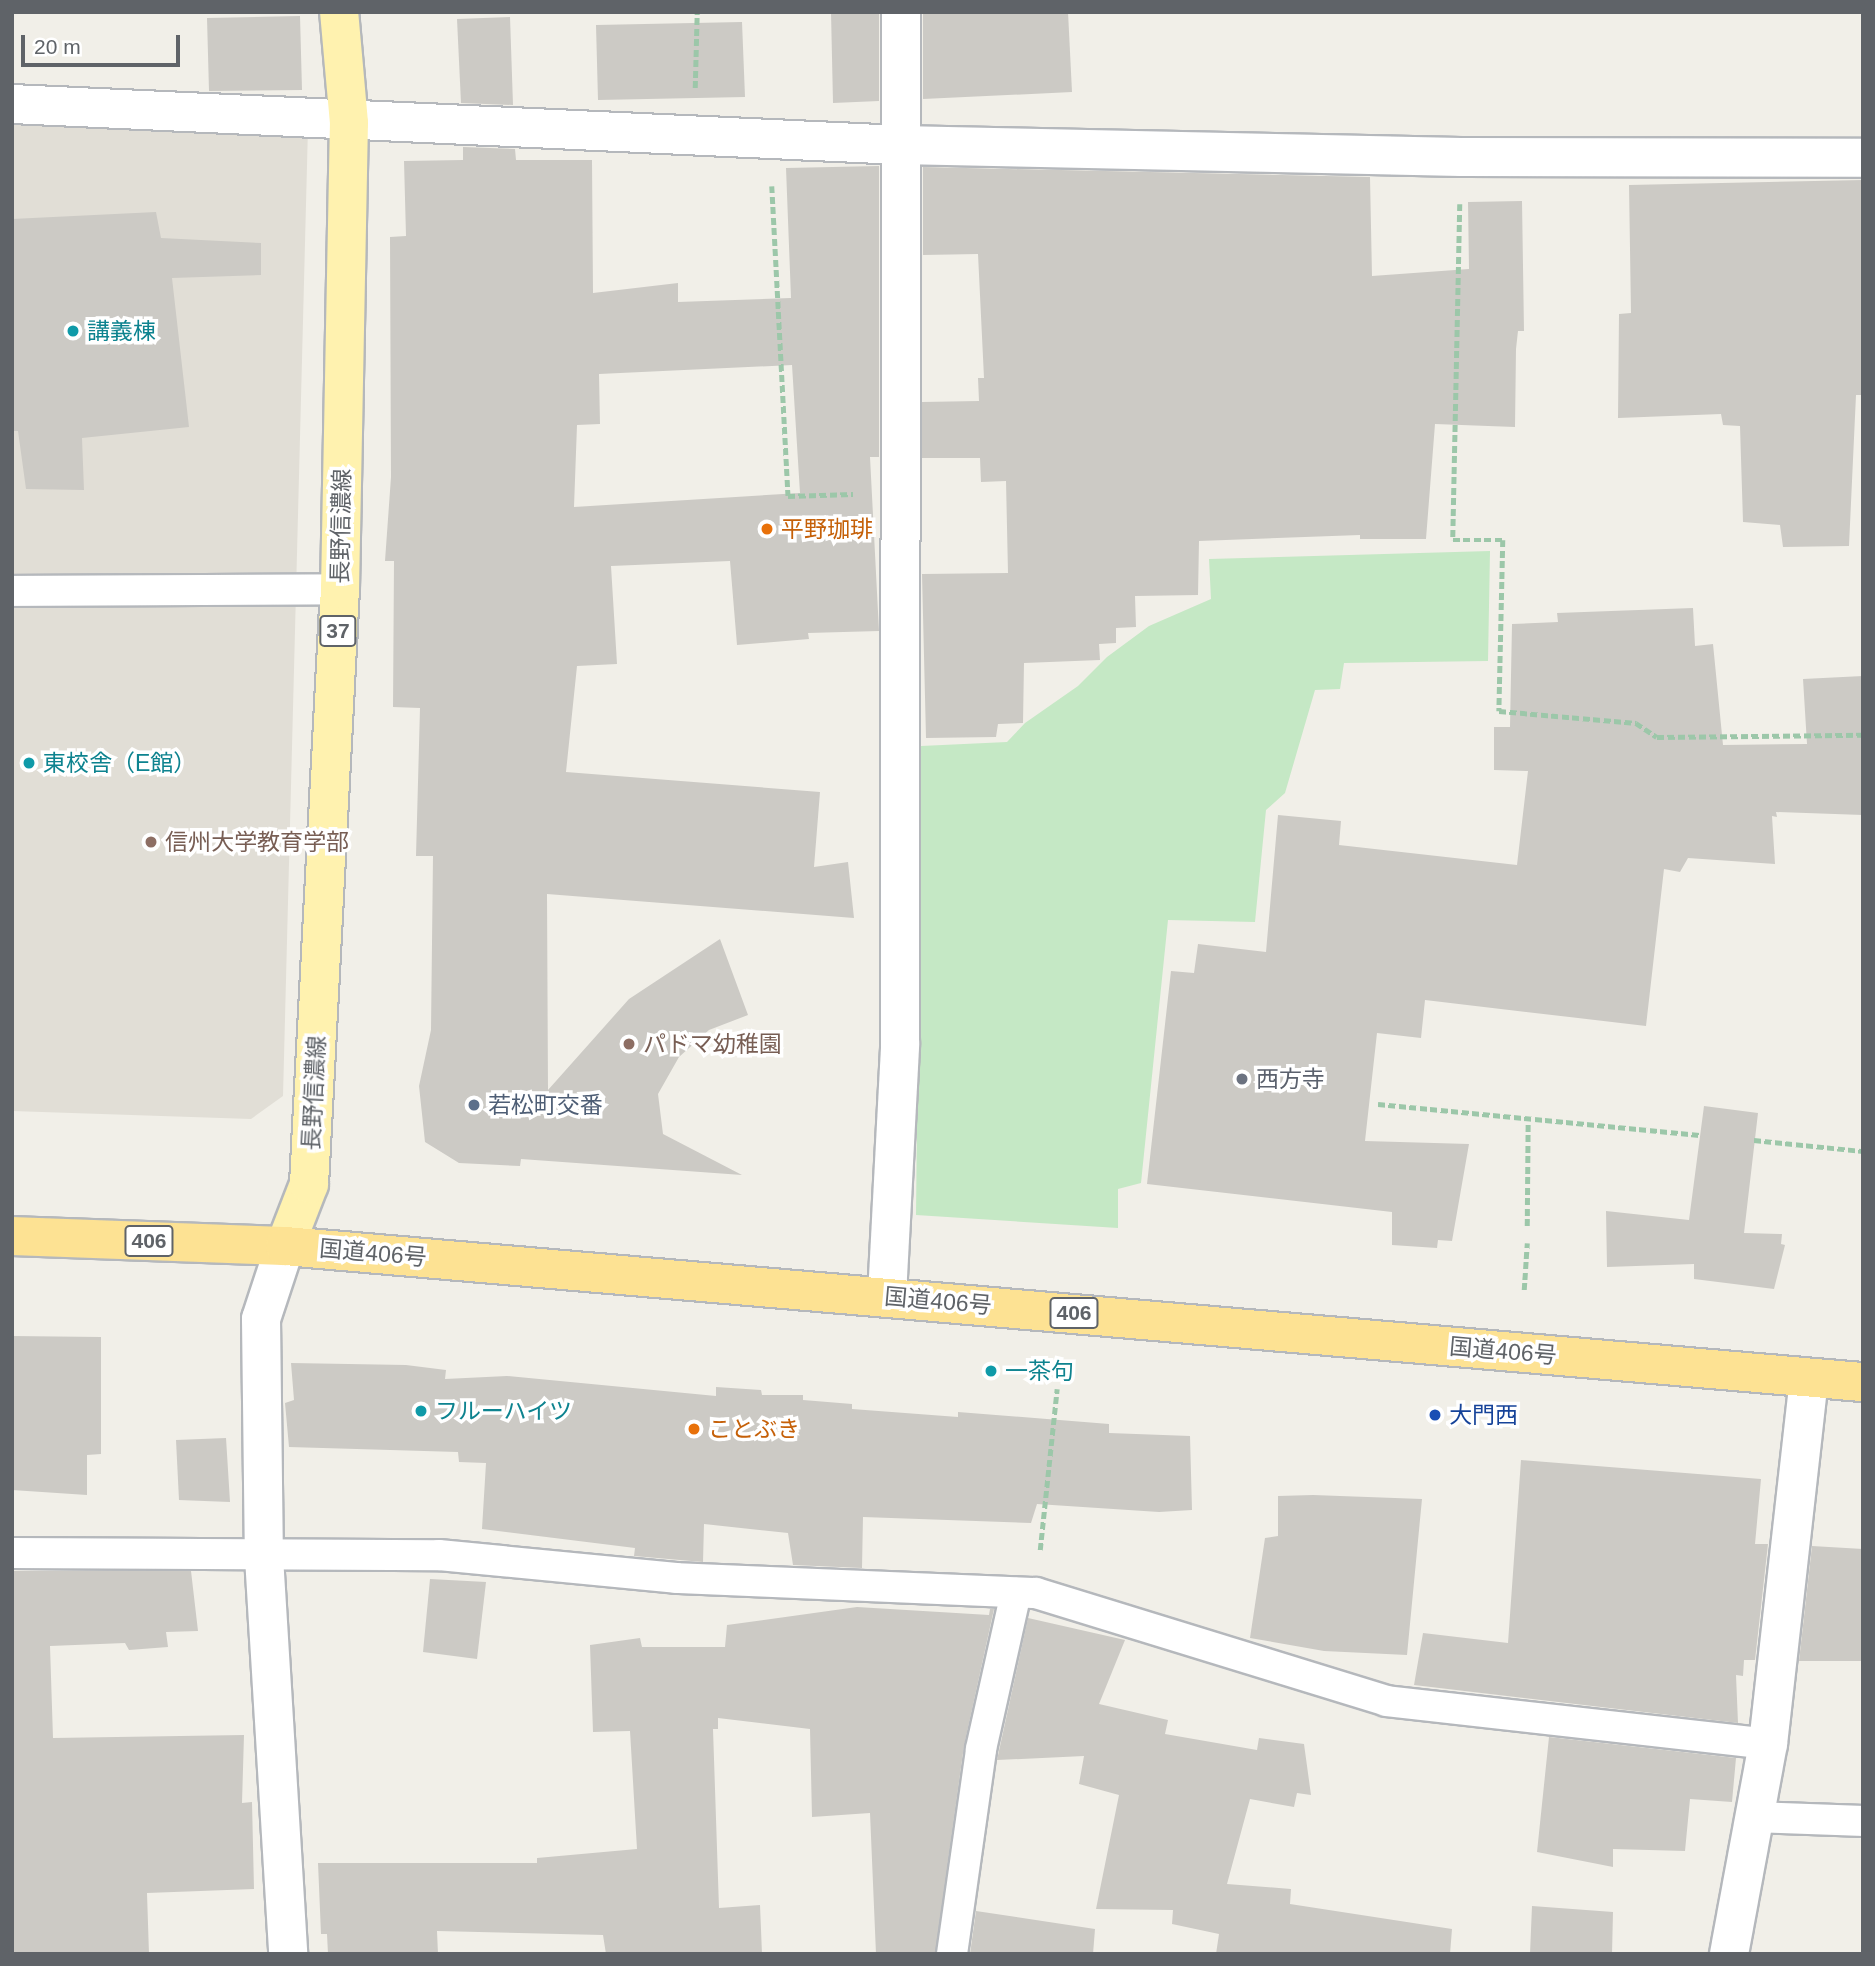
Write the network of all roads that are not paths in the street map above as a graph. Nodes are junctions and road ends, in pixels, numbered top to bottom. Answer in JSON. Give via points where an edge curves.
{"nodes":[{"id":1,"x":339,"y":12,"type":"edge"},
{"id":2,"x":901,"y":12,"type":"edge"},
{"id":3,"x":12,"y":104,"type":"edge"},
{"id":4,"x":349,"y":122,"type":"junction"},
{"id":5,"x":900,"y":145,"type":"junction"},
{"id":6,"x":1863,"y":158,"type":"edge"},
{"id":7,"x":340,"y":589,"type":"junction"},
{"id":8,"x":12,"y":591,"type":"edge"},
{"id":9,"x":12,"y":1236,"type":"edge"},
{"id":10,"x":285,"y":1246,"type":"junction"},
{"id":11,"x":887,"y":1296,"type":"junction"},
{"id":12,"x":1809,"y":1378,"type":"junction"},
{"id":13,"x":1863,"y":1382,"type":"edge"},
{"id":14,"x":12,"y":1553,"type":"edge"},
{"id":15,"x":264,"y":1557,"type":"junction"},
{"id":16,"x":1026,"y":1593,"type":"junction"},
{"id":17,"x":1768,"y":1744,"type":"junction"},
{"id":18,"x":1754,"y":1816,"type":"junction"},
{"id":19,"x":1863,"y":1821,"type":"edge"},
{"id":20,"x":288,"y":1954,"type":"edge"},
{"id":21,"x":952,"y":1954,"type":"edge"},
{"id":22,"x":1729,"y":1954,"type":"edge"}],
"edges":[{"from":1,"to":4,"type":"main road","name":"長野信濃線","number":"37"},
{"from":2,"to":5,"type":"street"},
{"from":3,"to":4,"type":"street"},
{"from":4,"to":5,"type":"street","via":[[770,136]]},
{"from":4,"to":7,"type":"main road","name":"長野信濃線","number":"37"},
{"from":5,"to":6,"type":"street","via":[[1461,158]]},
{"from":5,"to":11,"type":"street","via":[[900,1044]]},
{"from":7,"to":8,"type":"lane"},
{"from":7,"to":10,"type":"main road","name":"長野信濃線","number":"37","via":[[309,1184]]},
{"from":9,"to":10,"type":"highway","name":"国道406号","number":"406"},
{"from":10,"to":11,"type":"highway","name":"国道406号","number":"406"},
{"from":10,"to":15,"type":"street","via":[[261,1319]]},
{"from":11,"to":12,"type":"highway","name":"国道406号","number":"406"},
{"from":12,"to":13,"type":"highway","name":"国道406号","number":"406"},
{"from":12,"to":17,"type":"street"},
{"from":14,"to":15,"type":"lane"},
{"from":15,"to":16,"type":"lane","via":[[439,1555],[676,1578]]},
{"from":15,"to":20,"type":"street"},
{"from":16,"to":17,"type":"lane","via":[[1386,1701]]},
{"from":16,"to":21,"type":"lane","via":[[981,1749]]},
{"from":17,"to":18,"type":"street"},
{"from":18,"to":19,"type":"lane"},
{"from":18,"to":22,"type":"street"}]}
